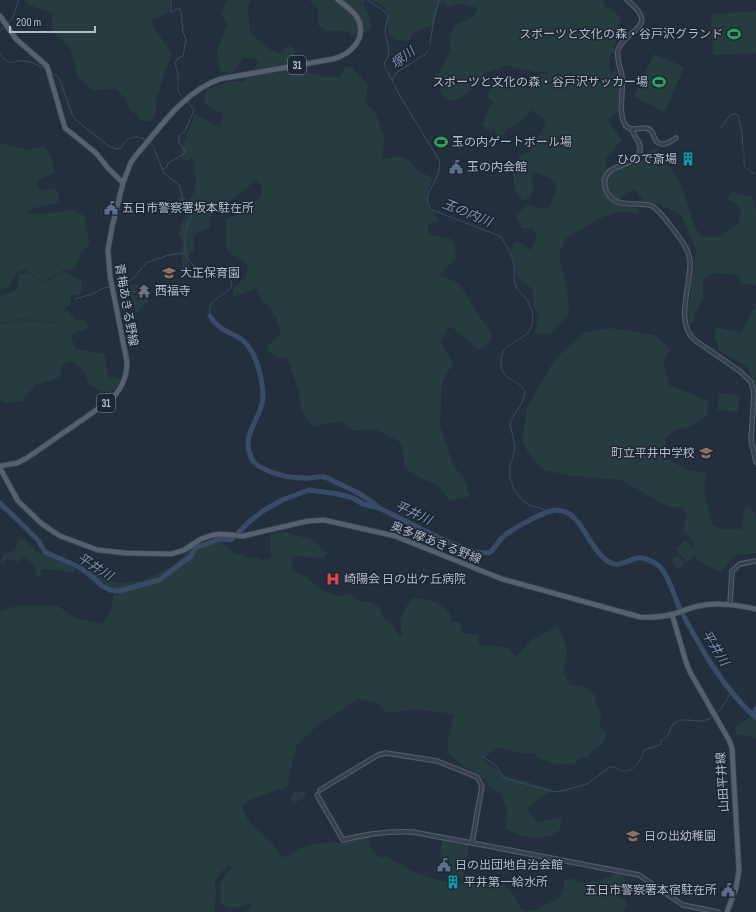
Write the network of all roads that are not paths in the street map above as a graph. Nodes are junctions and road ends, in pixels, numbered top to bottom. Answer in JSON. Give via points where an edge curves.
{"nodes":[{"id":1,"x":338,"y":0,"type":"edge"},
{"id":2,"x":626,"y":0,"type":"edge"},
{"id":3,"x":0,"y":16,"type":"edge"},
{"id":4,"x":632,"y":129,"type":"junction"},
{"id":5,"x":676,"y":138,"type":"dead end"},
{"id":6,"x":123,"y":183,"type":"junction"},
{"id":7,"x":756,"y":462,"type":"edge"},
{"id":8,"x":0,"y":467,"type":"edge"},
{"id":9,"x":756,"y":561,"type":"edge"},
{"id":10,"x":730,"y":604,"type":"junction"},
{"id":11,"x":756,"y":609,"type":"edge"},
{"id":12,"x":673,"y":614,"type":"junction"},
{"id":13,"x":320,"y":790,"type":"dead end"},
{"id":14,"x":317,"y":795,"type":"dead end"},
{"id":15,"x":472,"y":843,"type":"junction"},
{"id":16,"x":718,"y":912,"type":"edge"},
{"id":17,"x":727,"y":912,"type":"edge"}],
"edges":[{"from":1,"to":6,"type":"main road","name":"青梅あきる野線","number":"31","via":[[354,14],[359,25],[356,44],[348,54],[333,59],[220,79],[206,85],[185,100],[144,145],[131,162]]},
{"from":2,"to":4,"type":"street","via":[[637,9],[641,18],[636,31],[620,46],[618,56],[623,119],[626,126]]},
{"from":3,"to":6,"type":"main road","via":[[16,39],[47,66],[66,128],[96,153]]},
{"from":4,"to":5,"type":"street","via":[[649,129],[656,141],[661,144]]},
{"from":4,"to":7,"type":"street","via":[[641,146],[640,154],[610,171],[606,178],[606,189],[613,200],[618,202],[657,209],[687,248],[690,264],[684,318],[686,329],[693,339],[742,372],[751,382],[754,393],[751,440]]},
{"from":6,"to":8,"type":"main road","name":"青梅あきる野線","number":"31","via":[[108,244],[108,261],[127,362],[125,379],[119,391],[104,404],[25,459]]},
{"from":8,"to":12,"type":"main road","name":"奥多摩あきる野線","via":[[18,501],[39,521],[58,534],[93,549],[115,553],[171,554],[184,550],[208,536],[252,535],[312,520],[330,521],[395,536],[484,573],[533,588],[640,617]]},
{"from":9,"to":10,"type":"street","via":[[740,564],[732,571]]},
{"from":10,"to":11,"type":"main road","name":"奥多摩あきる野線"},
{"from":10,"to":12,"type":"main road","name":"奥多摩あきる野線","via":[[707,604]]},
{"from":12,"to":17,"type":"main road","name":"山田平井線","via":[[688,667],[732,748],[738,871],[736,888]]},
{"from":13,"to":15,"type":"street","via":[[383,753],[437,761],[477,777],[481,782]]},
{"from":14,"to":15,"type":"street","via":[[343,840],[396,831]]},
{"from":15,"to":16,"type":"street","via":[[639,875],[683,905]]}]}
